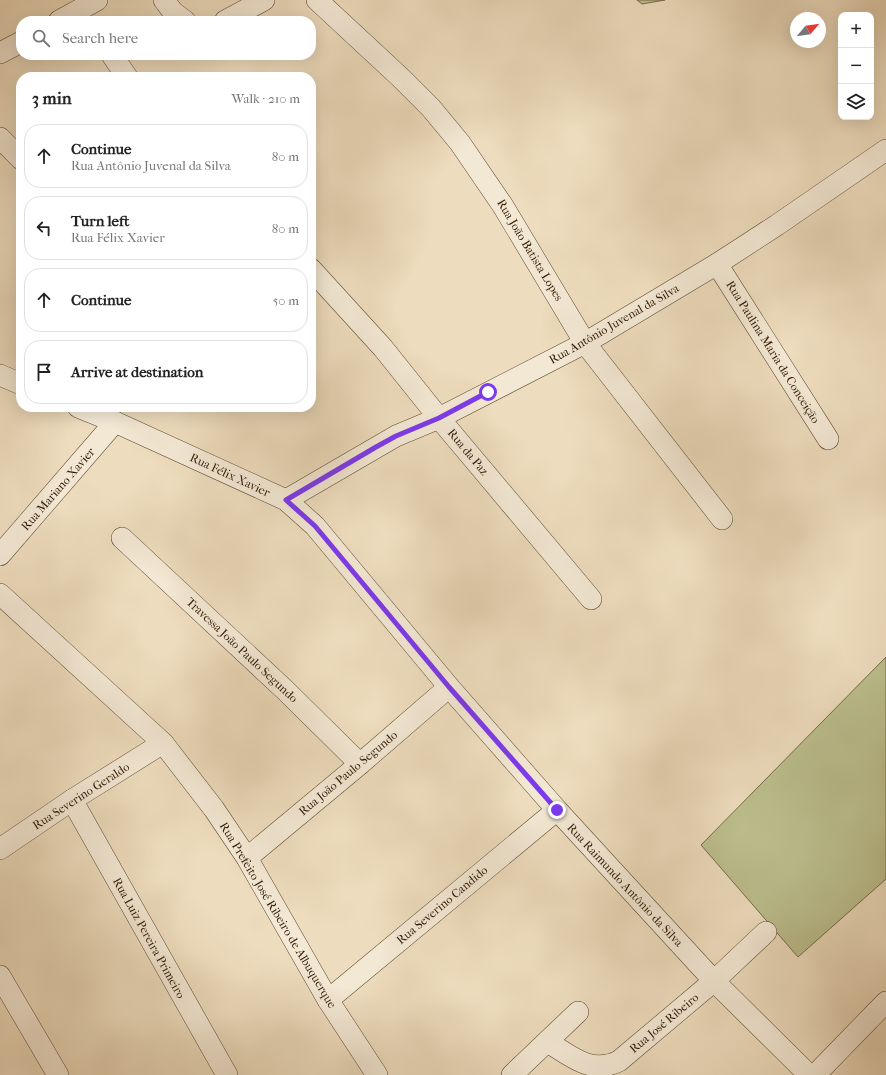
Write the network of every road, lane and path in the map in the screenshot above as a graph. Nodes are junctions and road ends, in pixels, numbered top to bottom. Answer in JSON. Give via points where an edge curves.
{"nodes":[{"id":1,"x":164,"y":0,"type":"edge"},
{"id":2,"x":264,"y":0,"type":"edge"},
{"id":3,"x":317,"y":0,"type":"edge"},
{"id":4,"x":83,"y":8,"type":"edge"},
{"id":5,"x":68,"y":16,"type":"edge"},
{"id":6,"x":178,"y":16,"type":"edge"},
{"id":7,"x":234,"y":16,"type":"edge"},
{"id":8,"x":16,"y":45,"type":"edge"},
{"id":9,"x":0,"y":53,"type":"edge"},
{"id":10,"x":116,"y":60,"type":"edge"},
{"id":11,"x":124,"y":72,"type":"edge"},
{"id":12,"x":0,"y":138,"type":"edge"},
{"id":13,"x":886,"y":150,"type":"edge"},
{"id":14,"x":16,"y":154,"type":"edge"},
{"id":15,"x":717,"y":264,"type":"junction"},
{"id":16,"x":316,"y":274,"type":"edge"},
{"id":17,"x":586,"y":343,"type":"junction"},
{"id":18,"x":0,"y":375,"type":"edge"},
{"id":19,"x":16,"y":382,"type":"edge"},
{"id":20,"x":90,"y":412,"type":"edge"},
{"id":21,"x":439,"y":418,"type":"junction"},
{"id":22,"x":115,"y":422,"type":"junction"},
{"id":23,"x":828,"y":439,"type":"dead end"},
{"id":24,"x":286,"y":500,"type":"junction"},
{"id":25,"x":722,"y":519,"type":"dead end"},
{"id":26,"x":122,"y":538,"type":"dead end"},
{"id":27,"x":0,"y":555,"type":"edge"},
{"id":28,"x":0,"y":594,"type":"edge"},
{"id":29,"x":591,"y":599,"type":"dead end"},
{"id":30,"x":449,"y":687,"type":"junction"},
{"id":31,"x":163,"y":743,"type":"junction"},
{"id":32,"x":360,"y":764,"type":"junction"},
{"id":33,"x":72,"y":800,"type":"junction"},
{"id":34,"x":557,"y":810,"type":"junction"},
{"id":35,"x":0,"y":849,"type":"edge"},
{"id":36,"x":247,"y":858,"type":"junction"},
{"id":37,"x":766,"y":932,"type":"dead end"},
{"id":38,"x":0,"y":976,"type":"edge"},
{"id":39,"x":714,"y":982,"type":"junction"},
{"id":40,"x":328,"y":1000,"type":"junction"},
{"id":41,"x":886,"y":1002,"type":"edge"},
{"id":42,"x":578,"y":1012,"type":"dead end"},
{"id":43,"x":548,"y":1042,"type":"junction"},
{"id":44,"x":58,"y":1075,"type":"edge"},
{"id":45,"x":227,"y":1075,"type":"edge"},
{"id":46,"x":377,"y":1075,"type":"edge"},
{"id":47,"x":512,"y":1075,"type":"edge"},
{"id":48,"x":809,"y":1075,"type":"edge"},
{"id":49,"x":815,"y":1075,"type":"edge"}],
"edges":[{"from":1,"to":6,"type":"street"},
{"from":2,"to":7,"type":"street"},
{"from":3,"to":17,"type":"street","name":"Rua João Batista Lopes","via":[[402,78],[460,143],[503,206]]},
{"from":4,"to":5,"type":"street"},
{"from":8,"to":9,"type":"street"},
{"from":10,"to":11,"type":"street"},
{"from":12,"to":14,"type":"street"},
{"from":13,"to":15,"type":"street","name":"Rua Antônio Juvenal da Silva"},
{"from":15,"to":17,"type":"street","name":"Rua Antônio Juvenal da Silva"},
{"from":15,"to":23,"type":"street","name":"Rua Paulina Maria da Conceição"},
{"from":16,"to":21,"type":"street","name":"Rua da Paz","via":[[383,348]]},
{"from":17,"to":21,"type":"street","name":"Rua Antônio Juvenal da Silva"},
{"from":17,"to":25,"type":"street","name":"Rua João Batista Lopes"},
{"from":18,"to":19,"type":"street"},
{"from":20,"to":22,"type":"street","name":"Rua Félix Xavier"},
{"from":21,"to":24,"type":"street","name":"Rua Antônio Juvenal da Silva","via":[[396,436]]},
{"from":21,"to":29,"type":"street","name":"Rua da Paz"},
{"from":22,"to":24,"type":"street","name":"Rua Félix Xavier"},
{"from":22,"to":27,"type":"street","name":"Rua Mariano Xavier"},
{"from":24,"to":30,"type":"street","name":"Rua Félix Xavier","via":[[315,526]]},
{"from":26,"to":32,"type":"street","name":"Travessa João Paulo Segundo","via":[[280,685]]},
{"from":28,"to":31,"type":"street","name":"Rua Prefeito José Ribeiro de Albuquerque"},
{"from":30,"to":32,"type":"street","name":"Rua João Paulo Segundo"},
{"from":30,"to":34,"type":"street","name":"Rua Raimundo Antônio da Silva"},
{"from":31,"to":33,"type":"street","name":"Rua Severino Geraldo"},
{"from":31,"to":36,"type":"street","name":"Rua Prefeito José Ribeiro de Albuquerque","via":[[214,809]]},
{"from":32,"to":36,"type":"street","name":"Rua João Paulo Segundo"},
{"from":33,"to":35,"type":"street","name":"Rua Severino Geraldo"},
{"from":33,"to":45,"type":"street","name":"Rua Luiz Pereira Primeiro"},
{"from":34,"to":39,"type":"street","name":"Rua Raimundo Antônio da Silva"},
{"from":34,"to":40,"type":"street","name":"Rua Severino Candido"},
{"from":36,"to":40,"type":"street","name":"Rua Prefeito José Ribeiro de Albuquerque"},
{"from":37,"to":39,"type":"street","name":"Rua José Ribeiro"},
{"from":38,"to":44,"type":"street"},
{"from":39,"to":43,"type":"street","name":"Rua José Ribeiro","via":[[611,1065],[582,1063]]},
{"from":39,"to":48,"type":"street","name":"Rua Raimundo Antônio da Silva"},
{"from":40,"to":46,"type":"street","name":"Rua Prefeito José Ribeiro de Albuquerque"},
{"from":41,"to":49,"type":"street"},
{"from":42,"to":43,"type":"street"},
{"from":43,"to":47,"type":"street"}]}
